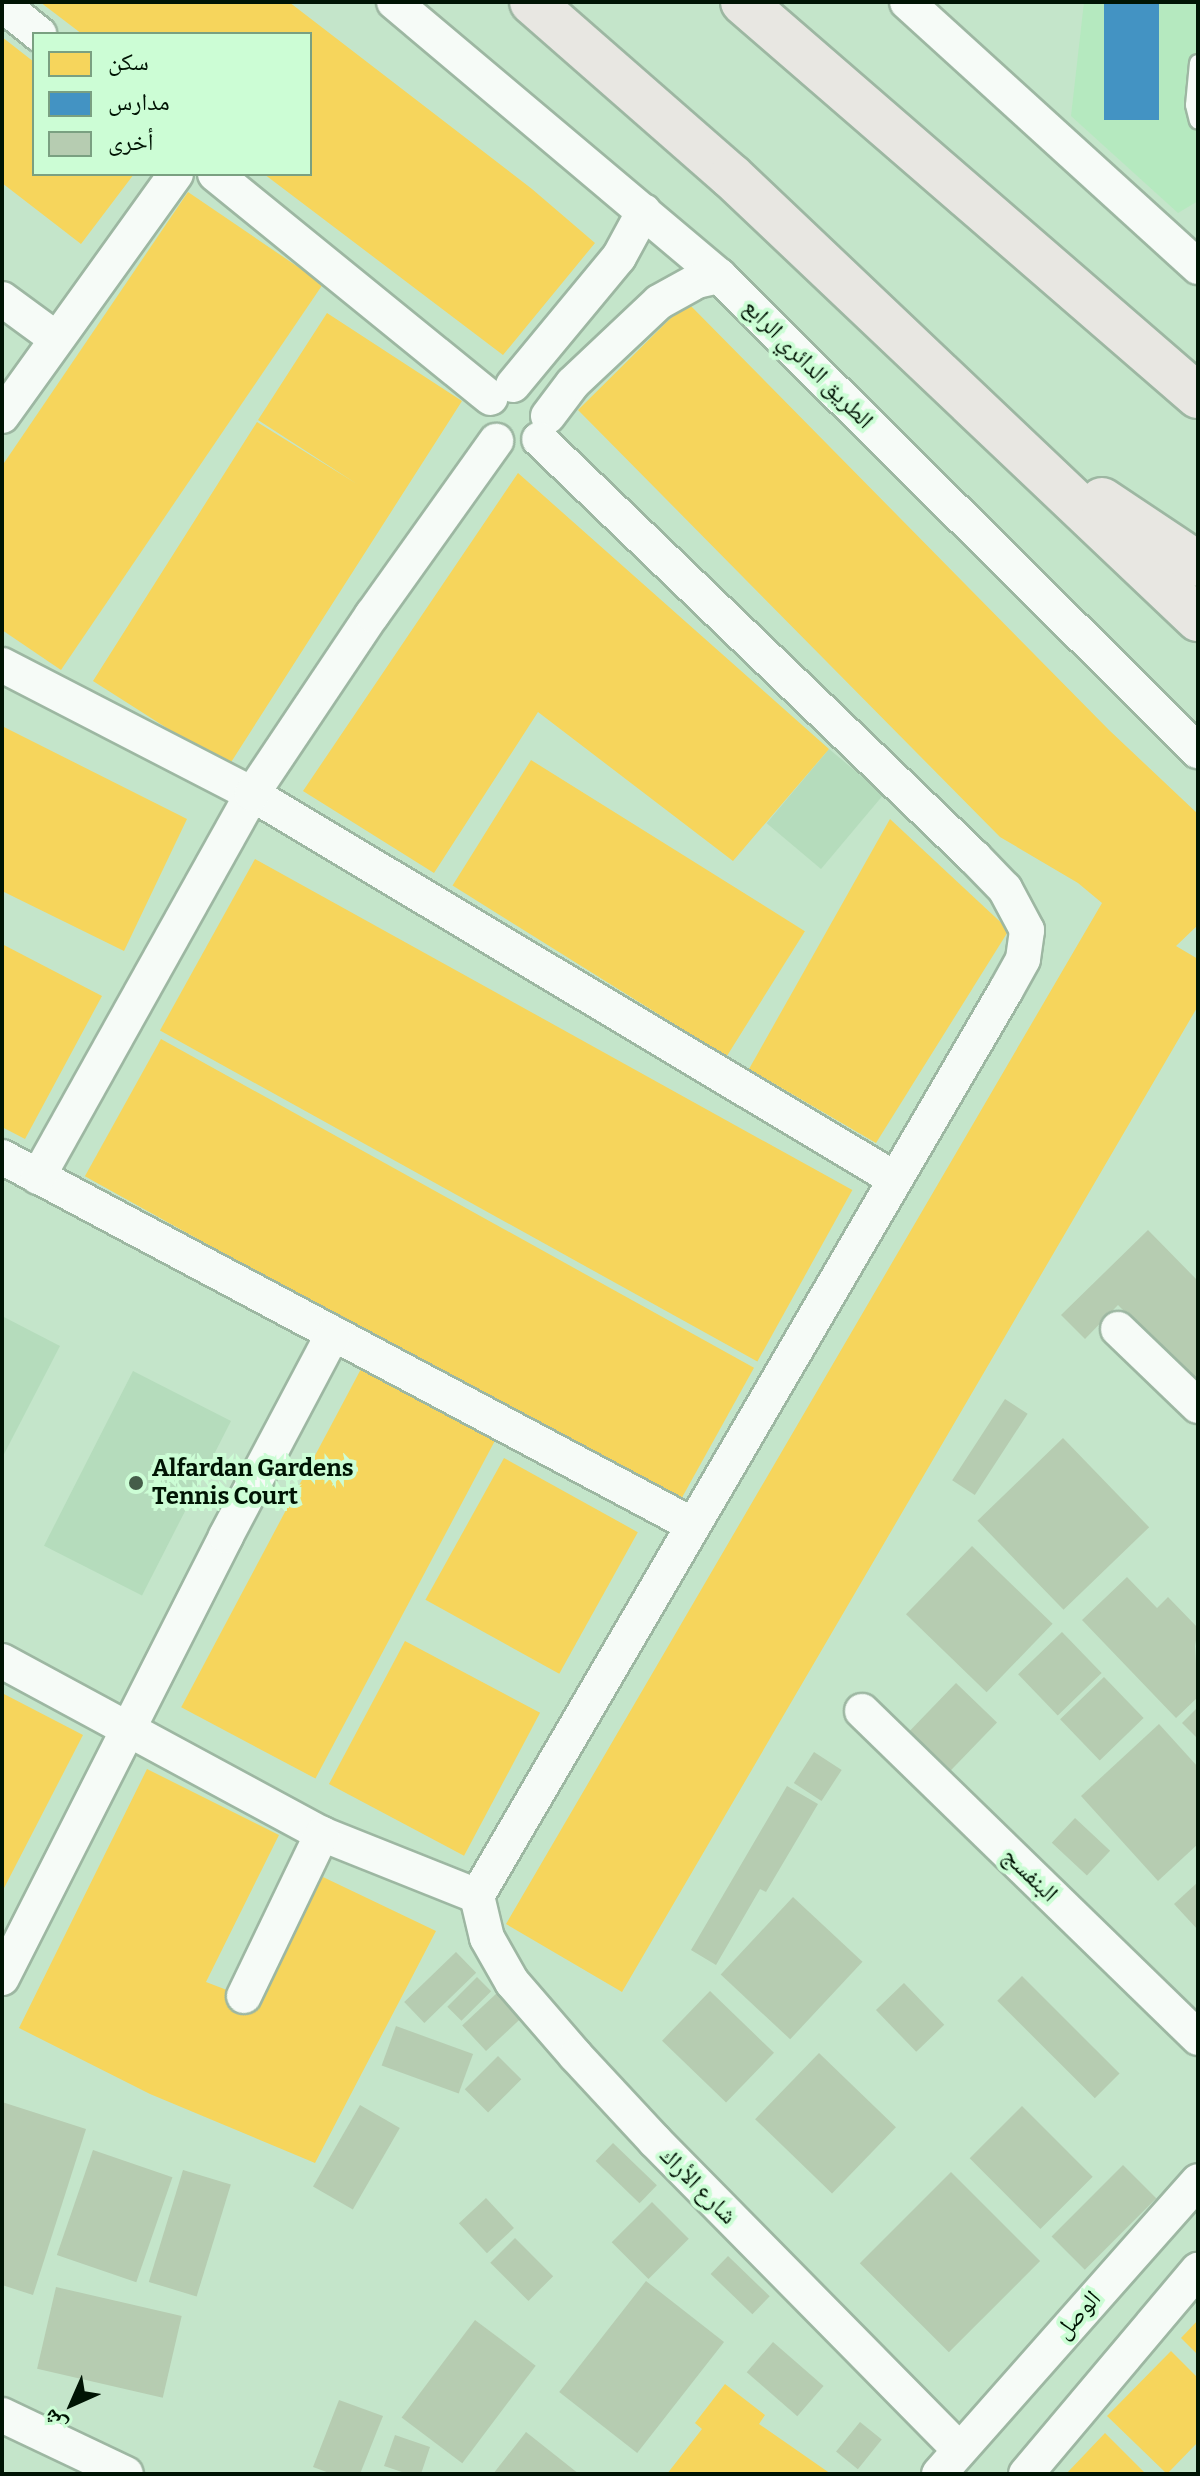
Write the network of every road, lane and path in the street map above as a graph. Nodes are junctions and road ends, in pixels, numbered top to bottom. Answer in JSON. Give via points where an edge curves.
{"nodes":[{"id":1,"x":394,"y":2,"type":"edge"},
{"id":2,"x":532,"y":2,"type":"edge"},
{"id":3,"x":743,"y":2,"type":"edge"},
{"id":4,"x":907,"y":2,"type":"edge"},
{"id":5,"x":946,"y":2,"type":"edge"},
{"id":6,"x":2,"y":4,"type":"edge"},
{"id":7,"x":37,"y":32,"type":"edge"},
{"id":8,"x":948,"y":37,"type":"junction"},
{"id":9,"x":1198,"y":63,"type":"edge"},
{"id":10,"x":1198,"y":121,"type":"edge"},
{"id":11,"x":175,"y":176,"type":"edge"},
{"id":12,"x":218,"y":176,"type":"edge"},
{"id":13,"x":644,"y":211,"type":"junction"},
{"id":14,"x":1198,"y":267,"type":"edge"},
{"id":15,"x":719,"y":276,"type":"junction"},
{"id":16,"x":2,"y":299,"type":"edge"},
{"id":17,"x":55,"y":338,"type":"junction"},
{"id":18,"x":502,"y":391,"type":"junction"},
{"id":19,"x":1198,"y":396,"type":"edge"},
{"id":20,"x":2,"y":416,"type":"edge"},
{"id":21,"x":544,"y":428,"type":"junction"},
{"id":22,"x":496,"y":441,"type":"junction"},
{"id":23,"x":1015,"y":446,"type":"junction"},
{"id":24,"x":1198,"y":564,"type":"edge"},
{"id":25,"x":1198,"y":619,"type":"edge"},
{"id":26,"x":2,"y":665,"type":"edge"},
{"id":27,"x":1198,"y":751,"type":"edge"},
{"id":28,"x":252,"y":794,"type":"junction"},
{"id":29,"x":2,"y":1157,"type":"edge"},
{"id":30,"x":38,"y":1177,"type":"junction"},
{"id":31,"x":895,"y":1179,"type":"junction"},
{"id":32,"x":1118,"y":1329,"type":"dead end"},
{"id":33,"x":333,"y":1334,"type":"junction"},
{"id":34,"x":1198,"y":1406,"type":"edge"},
{"id":35,"x":693,"y":1525,"type":"junction"},
{"id":36,"x":2,"y":1661,"type":"edge"},
{"id":37,"x":862,"y":1711,"type":"dead end"},
{"id":38,"x":129,"y":1731,"type":"junction"},
{"id":39,"x":322,"y":1834,"type":"junction"},
{"id":40,"x":477,"y":1896,"type":"junction"},
{"id":41,"x":2,"y":1978,"type":"edge"},
{"id":42,"x":244,"y":1996,"type":"dead end"},
{"id":43,"x":1198,"y":2038,"type":"edge"},
{"id":44,"x":1198,"y":2181,"type":"edge"},
{"id":45,"x":1198,"y":2270,"type":"edge"},
{"id":46,"x":2,"y":2415,"type":"edge"},
{"id":47,"x":949,"y":2461,"type":"edge"},
{"id":48,"x":126,"y":2474,"type":"edge"},
{"id":49,"x":1026,"y":2474,"type":"edge"}],
"edges":[{"from":1,"to":13,"type":"street","name":"الطريق الدائري الرابع"},
{"from":2,"to":23,"type":"main road","via":[[731,176]]},
{"from":3,"to":19,"type":"main road"},
{"from":4,"to":8,"type":"street"},
{"from":5,"to":8,"type":"street"},
{"from":6,"to":7,"type":"street"},
{"from":8,"to":14,"type":"street"},
{"from":9,"to":10,"type":"lane"},
{"from":11,"to":17,"type":"street"},
{"from":12,"to":18,"type":"street"},
{"from":13,"to":15,"type":"street","name":"الطريق الدائري الرابع"},
{"from":13,"to":18,"type":"street","via":[[619,257]]},
{"from":15,"to":21,"type":"street","via":[[697,281],[659,302],[573,383]]},
{"from":15,"to":27,"type":"street","name":"الطريق الدائري الرابع"},
{"from":16,"to":17,"type":"street"},
{"from":17,"to":20,"type":"street"},
{"from":18,"to":21,"type":"street","via":[[526,386],[537,393],[545,404]]},
{"from":18,"to":22,"type":"street","via":[[485,420]]},
{"from":21,"to":22,"type":"street","via":[[518,449]]},
{"from":21,"to":31,"type":"street","via":[[1005,889],[1027,930],[1023,959]]},
{"from":22,"to":28,"type":"street"},
{"from":23,"to":24,"type":"main road"},
{"from":23,"to":25,"type":"main road"},
{"from":26,"to":28,"type":"street"},
{"from":28,"to":30,"type":"street"},
{"from":28,"to":31,"type":"street"},
{"from":29,"to":30,"type":"street"},
{"from":30,"to":33,"type":"street"},
{"from":31,"to":35,"type":"street"},
{"from":32,"to":34,"type":"street"},
{"from":33,"to":35,"type":"street"},
{"from":33,"to":38,"type":"street"},
{"from":35,"to":40,"type":"street"},
{"from":36,"to":38,"type":"street"},
{"from":37,"to":43,"type":"street","name":"البنفسج"},
{"from":38,"to":39,"type":"street"},
{"from":38,"to":41,"type":"street"},
{"from":39,"to":40,"type":"street"},
{"from":39,"to":42,"type":"street"},
{"from":40,"to":47,"type":"street","name":"شارع الأراك","via":[[487,1938],[512,1982]]},
{"from":44,"to":47,"type":"street","name":"الوصل"},
{"from":45,"to":49,"type":"street"},
{"from":46,"to":48,"type":"street"}]}
